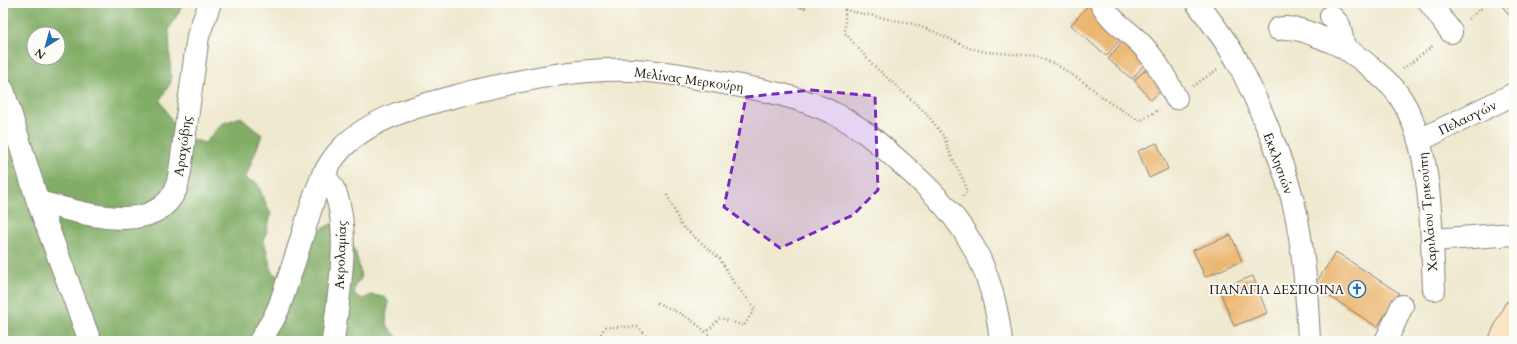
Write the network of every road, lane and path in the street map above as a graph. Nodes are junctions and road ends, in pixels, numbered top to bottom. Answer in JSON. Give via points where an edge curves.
{"nodes":[{"id":1,"x":210,"y":3,"type":"edge"},
{"id":2,"x":846,"y":3,"type":"edge"},
{"id":3,"x":1101,"y":3,"type":"edge"},
{"id":4,"x":1198,"y":3,"type":"edge"},
{"id":5,"x":1430,"y":3,"type":"edge"},
{"id":6,"x":845,"y":10,"type":"junction"},
{"id":7,"x":1331,"y":16,"type":"dead end"},
{"id":8,"x":1278,"y":29,"type":"dead end"},
{"id":9,"x":1451,"y":32,"type":"dead end"},
{"id":10,"x":1344,"y":47,"type":"junction"},
{"id":11,"x":3,"y":90,"type":"edge"},
{"id":12,"x":1514,"y":94,"type":"edge"},
{"id":13,"x":1176,"y":98,"type":"dead end"},
{"id":14,"x":1140,"y":122,"type":"dead end"},
{"id":15,"x":1420,"y":140,"type":"junction"},
{"id":16,"x":323,"y":174,"type":"junction"},
{"id":17,"x":667,"y":195,"type":"dead end"},
{"id":18,"x":38,"y":202,"type":"junction"},
{"id":19,"x":950,"y":211,"type":"junction"},
{"id":20,"x":1514,"y":234,"type":"edge"},
{"id":21,"x":1432,"y":240,"type":"junction"},
{"id":22,"x":1434,"y":289,"type":"dead end"},
{"id":23,"x":657,"y":303,"type":"dead end"},
{"id":24,"x":1402,"y":306,"type":"dead end"},
{"id":25,"x":1514,"y":311,"type":"edge"},
{"id":26,"x":707,"y":332,"type":"junction"},
{"id":27,"x":90,"y":341,"type":"edge"},
{"id":28,"x":260,"y":341,"type":"edge"},
{"id":29,"x":333,"y":341,"type":"edge"},
{"id":30,"x":597,"y":341,"type":"edge"},
{"id":31,"x":652,"y":341,"type":"edge"},
{"id":32,"x":713,"y":341,"type":"edge"},
{"id":33,"x":1001,"y":341,"type":"edge"},
{"id":34,"x":1309,"y":341,"type":"edge"},
{"id":35,"x":1386,"y":341,"type":"edge"},
{"id":36,"x":1500,"y":341,"type":"edge"}],
"edges":[{"from":1,"to":18,"type":"street","name":"Αραχώβης","via":[[198,36],[180,171],[176,188],[170,198],[156,211],[138,218],[94,216]]},
{"from":2,"to":6,"type":"path"},
{"from":3,"to":13,"type":"street","via":[[1108,16],[1150,55]]},
{"from":4,"to":34,"type":"street","name":"Εκκλησιών","via":[[1240,66],[1285,177],[1294,207],[1302,255]]},
{"from":5,"to":9,"type":"street"},
{"from":6,"to":14,"type":"path","via":[[913,24],[969,48],[1035,56],[1057,65]]},
{"from":6,"to":19,"type":"path","via":[[845,33],[873,65],[925,112],[944,136],[966,186],[966,194]]},
{"from":7,"to":10,"type":"street","via":[[1339,25]]},
{"from":8,"to":10,"type":"street","name":"Χαριλάου Τρικούπη","via":[[1295,29]]},
{"from":10,"to":15,"type":"street","name":"Χαριλάου Τρικούπη","via":[[1395,90],[1406,107]]},
{"from":11,"to":18,"type":"street"},
{"from":12,"to":15,"type":"street","name":"Πελασγών"},
{"from":15,"to":21,"type":"street","name":"Χαριλάου Τρικούπη"},
{"from":16,"to":19,"type":"street","name":"Μελίνας Μερκούρη","via":[[340,150],[357,135],[403,112],[534,79],[581,72],[634,70],[671,73],[772,92],[835,113],[871,137]]},
{"from":16,"to":28,"type":"street","name":"Μελίνας Μερκούρη","via":[[279,307]]},
{"from":16,"to":29,"type":"street","name":"Ακρολαμίας","via":[[335,192],[342,221]]},
{"from":17,"to":26,"type":"path","via":[[681,225],[720,259],[734,283],[755,308],[744,326],[720,318]]},
{"from":18,"to":27,"type":"street"},
{"from":19,"to":33,"type":"street","name":"Μελίνας Μερκούρη","via":[[980,256],[993,295]]},
{"from":20,"to":21,"type":"street"},
{"from":21,"to":22,"type":"street","name":"Χαριλάου Τρικούπη"},
{"from":23,"to":26,"type":"path","via":[[674,309]]},
{"from":24,"to":35,"type":"street"},
{"from":25,"to":36,"type":"main road"},
{"from":26,"to":32,"type":"path"},
{"from":30,"to":31,"type":"path","via":[[605,327],[638,327]]}]}
